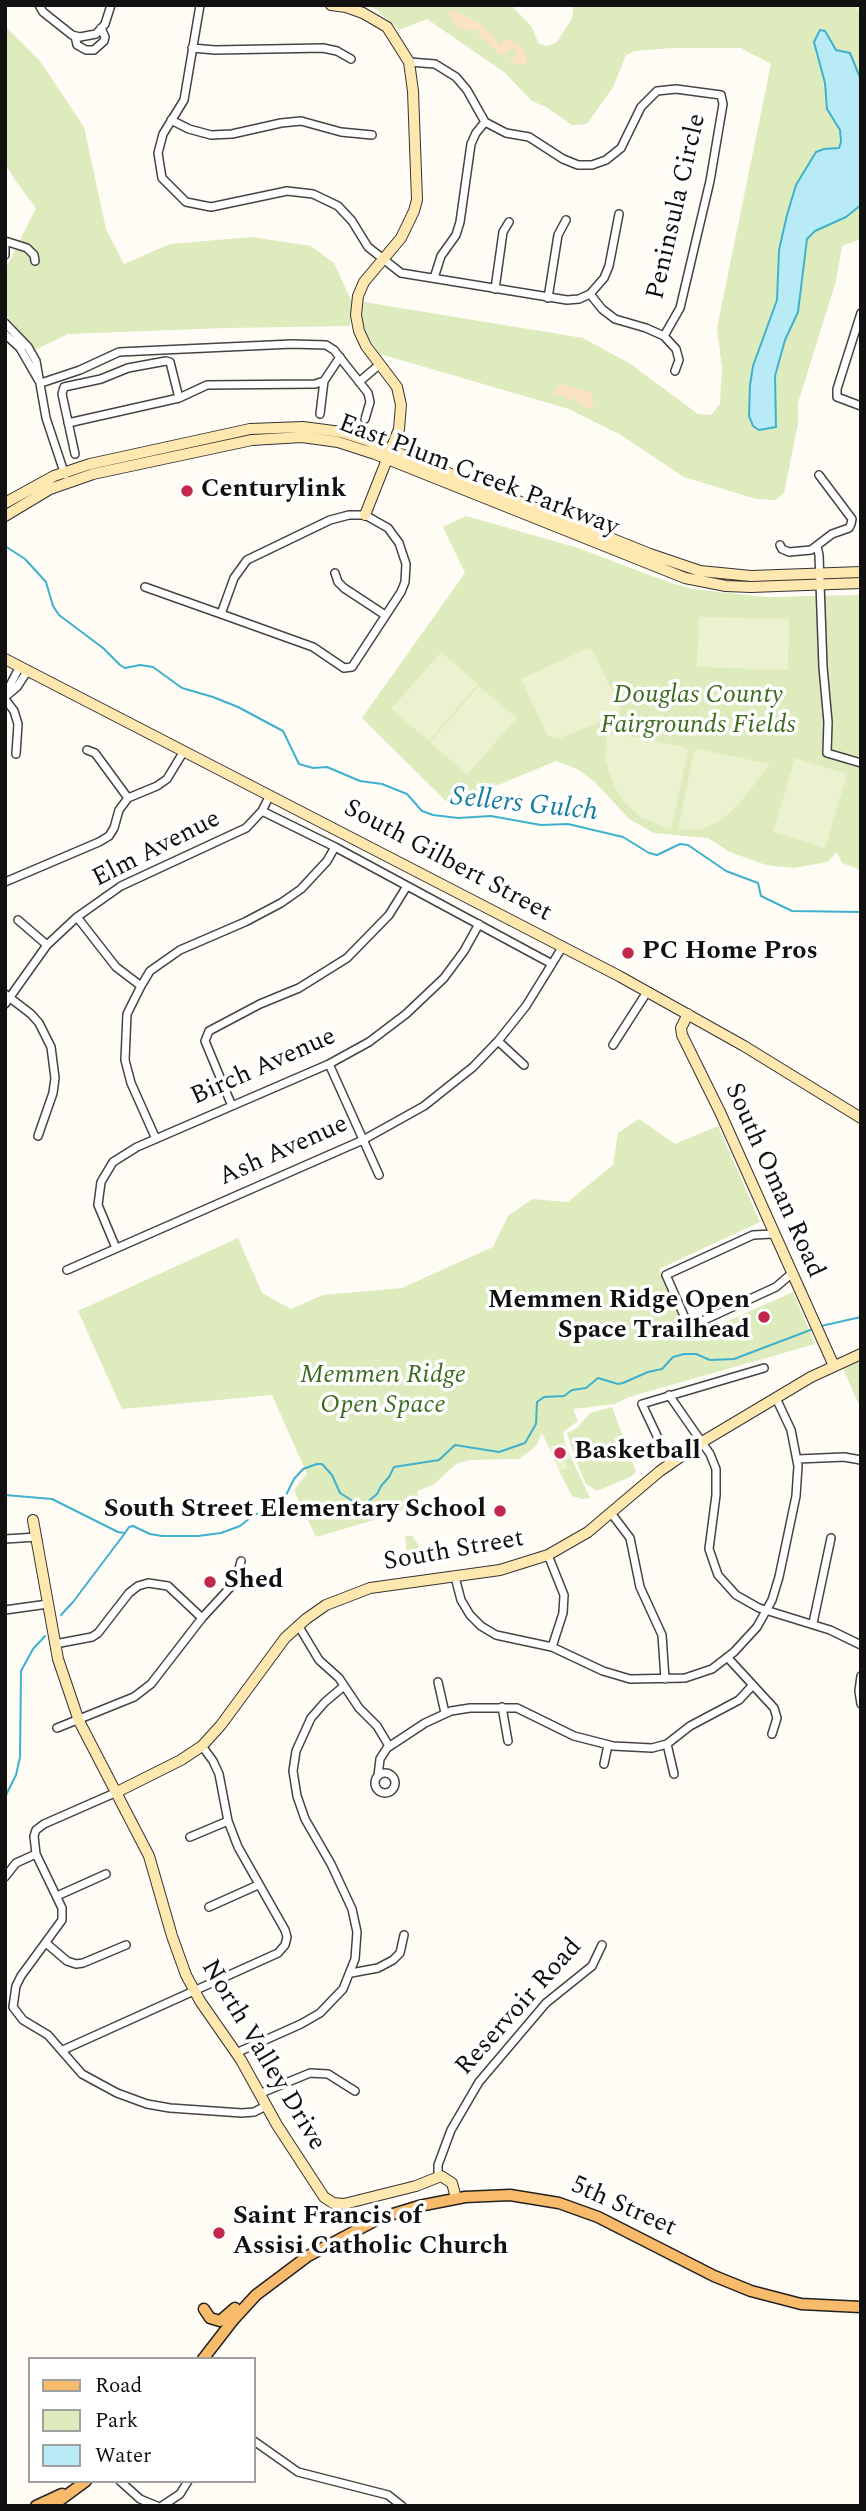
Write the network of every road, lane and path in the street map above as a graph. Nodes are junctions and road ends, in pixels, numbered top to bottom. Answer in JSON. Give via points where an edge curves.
{"nodes":[{"id":1,"x":39,"y":5,"type":"edge"},
{"id":2,"x":111,"y":5,"type":"edge"},
{"id":3,"x":200,"y":5,"type":"edge"},
{"id":4,"x":331,"y":5,"type":"edge"},
{"id":5,"x":101,"y":29,"type":"junction"},
{"id":6,"x":75,"y":36,"type":"junction"},
{"id":7,"x":192,"y":48,"type":"junction"},
{"id":8,"x":351,"y":58,"type":"dead end"},
{"id":9,"x":409,"y":62,"type":"junction"},
{"id":10,"x":172,"y":120,"type":"junction"},
{"id":11,"x":485,"y":122,"type":"junction"},
{"id":12,"x":372,"y":135,"type":"dead end"},
{"id":13,"x":619,"y":214,"type":"dead end"},
{"id":14,"x":566,"y":220,"type":"dead end"},
{"id":15,"x":509,"y":222,"type":"dead end"},
{"id":16,"x":5,"y":244,"type":"edge"},
{"id":17,"x":5,"y":255,"type":"edge"},
{"id":18,"x":383,"y":260,"type":"junction"},
{"id":19,"x":35,"y":261,"type":"dead end"},
{"id":20,"x":434,"y":278,"type":"junction"},
{"id":21,"x":495,"y":289,"type":"junction"},
{"id":22,"x":590,"y":294,"type":"junction"},
{"id":23,"x":548,"y":298,"type":"junction"},
{"id":24,"x":861,"y":313,"type":"edge"},
{"id":25,"x":5,"y":323,"type":"edge"},
{"id":26,"x":5,"y":334,"type":"edge"},
{"id":27,"x":664,"y":336,"type":"junction"},
{"id":28,"x":109,"y":356,"type":"junction"},
{"id":29,"x":340,"y":357,"type":"junction"},
{"id":30,"x":380,"y":364,"type":"junction"},
{"id":31,"x":675,"y":371,"type":"dead end"},
{"id":32,"x":115,"y":372,"type":"junction"},
{"id":33,"x":324,"y":381,"type":"junction"},
{"id":34,"x":359,"y":382,"type":"junction"},
{"id":35,"x":41,"y":383,"type":"junction"},
{"id":36,"x":179,"y":398,"type":"junction"},
{"id":37,"x":861,"y":406,"type":"edge"},
{"id":38,"x":320,"y":414,"type":"dead end"},
{"id":39,"x":365,"y":419,"type":"dead end"},
{"id":40,"x":68,"y":423,"type":"junction"},
{"id":41,"x":75,"y":454,"type":"dead end"},
{"id":42,"x":390,"y":454,"type":"junction"},
{"id":43,"x":819,"y":475,"type":"dead end"},
{"id":44,"x":66,"y":477,"type":"junction"},
{"id":45,"x":5,"y":503,"type":"edge"},
{"id":46,"x":5,"y":516,"type":"edge"},
{"id":47,"x":365,"y":516,"type":"junction"},
{"id":48,"x":780,"y":545,"type":"dead end"},
{"id":49,"x":817,"y":546,"type":"junction"},
{"id":50,"x":861,"y":572,"type":"edge"},
{"id":51,"x":335,"y":573,"type":"dead end"},
{"id":52,"x":820,"y":574,"type":"junction"},
{"id":53,"x":861,"y":583,"type":"edge"},
{"id":54,"x":821,"y":585,"type":"junction"},
{"id":55,"x":145,"y":587,"type":"dead end"},
{"id":56,"x":221,"y":614,"type":"junction"},
{"id":57,"x":386,"y":615,"type":"junction"},
{"id":58,"x":5,"y":659,"type":"edge"},
{"id":59,"x":24,"y":668,"type":"junction"},
{"id":60,"x":5,"y":697,"type":"edge"},
{"id":61,"x":87,"y":750,"type":"dead end"},
{"id":62,"x":184,"y":751,"type":"junction"},
{"id":63,"x":16,"y":754,"type":"dead end"},
{"id":64,"x":861,"y":763,"type":"edge"},
{"id":65,"x":270,"y":795,"type":"junction"},
{"id":66,"x":128,"y":798,"type":"junction"},
{"id":67,"x":262,"y":811,"type":"junction"},
{"id":68,"x":335,"y":847,"type":"junction"},
{"id":69,"x":5,"y":882,"type":"edge"},
{"id":70,"x":407,"y":886,"type":"junction"},
{"id":71,"x":77,"y":918,"type":"junction"},
{"id":72,"x":18,"y":920,"type":"dead end"},
{"id":73,"x":479,"y":923,"type":"junction"},
{"id":74,"x":47,"y":945,"type":"junction"},
{"id":75,"x":563,"y":946,"type":"junction"},
{"id":76,"x":552,"y":964,"type":"junction"},
{"id":77,"x":141,"y":986,"type":"junction"},
{"id":78,"x":647,"y":992,"type":"junction"},
{"id":79,"x":7,"y":998,"type":"edge"},
{"id":80,"x":688,"y":1014,"type":"junction"},
{"id":81,"x":498,"y":1041,"type":"junction"},
{"id":82,"x":613,"y":1045,"type":"dead end"},
{"id":83,"x":328,"y":1064,"type":"junction"},
{"id":84,"x":524,"y":1065,"type":"dead end"},
{"id":85,"x":232,"y":1106,"type":"junction"},
{"id":86,"x":861,"y":1118,"type":"edge"},
{"id":87,"x":38,"y":1136,"type":"dead end"},
{"id":88,"x":156,"y":1139,"type":"junction"},
{"id":89,"x":363,"y":1140,"type":"junction"},
{"id":90,"x":379,"y":1175,"type":"dead end"},
{"id":91,"x":774,"y":1234,"type":"junction"},
{"id":92,"x":116,"y":1248,"type":"junction"},
{"id":93,"x":68,"y":1270,"type":"dead end"},
{"id":94,"x":791,"y":1274,"type":"junction"},
{"id":95,"x":861,"y":1354,"type":"edge"},
{"id":96,"x":834,"y":1366,"type":"junction"},
{"id":97,"x":764,"y":1368,"type":"dead end"},
{"id":98,"x":669,"y":1395,"type":"junction"},
{"id":99,"x":776,"y":1398,"type":"junction"},
{"id":100,"x":658,"y":1438,"type":"dead end"},
{"id":101,"x":702,"y":1443,"type":"junction"},
{"id":102,"x":798,"y":1459,"type":"junction"},
{"id":103,"x":861,"y":1460,"type":"edge"},
{"id":104,"x":611,"y":1513,"type":"junction"},
{"id":105,"x":33,"y":1520,"type":"dead end"},
{"id":106,"x":37,"y":1537,"type":"junction"},
{"id":107,"x":831,"y":1538,"type":"dead end"},
{"id":108,"x":5,"y":1539,"type":"edge"},
{"id":109,"x":548,"y":1555,"type":"junction"},
{"id":110,"x":241,"y":1562,"type":"dead end"},
{"id":111,"x":455,"y":1577,"type":"junction"},
{"id":112,"x":48,"y":1604,"type":"junction"},
{"id":113,"x":5,"y":1610,"type":"edge"},
{"id":114,"x":766,"y":1611,"type":"junction"},
{"id":115,"x":202,"y":1618,"type":"junction"},
{"id":116,"x":813,"y":1623,"type":"junction"},
{"id":117,"x":298,"y":1625,"type":"junction"},
{"id":118,"x":55,"y":1644,"type":"junction"},
{"id":119,"x":861,"y":1645,"type":"edge"},
{"id":120,"x":552,"y":1647,"type":"junction"},
{"id":121,"x":728,"y":1658,"type":"junction"},
{"id":122,"x":861,"y":1676,"type":"edge"},
{"id":123,"x":666,"y":1679,"type":"junction"},
{"id":124,"x":438,"y":1682,"type":"dead end"},
{"id":125,"x":344,"y":1686,"type":"junction"},
{"id":126,"x":752,"y":1686,"type":"junction"},
{"id":127,"x":861,"y":1704,"type":"edge"},
{"id":128,"x":502,"y":1707,"type":"junction"},
{"id":129,"x":445,"y":1713,"type":"junction"},
{"id":130,"x":79,"y":1721,"type":"junction"},
{"id":131,"x":57,"y":1728,"type":"dead end"},
{"id":132,"x":772,"y":1734,"type":"dead end"},
{"id":133,"x":508,"y":1741,"type":"dead end"},
{"id":134,"x":667,"y":1744,"type":"junction"},
{"id":135,"x":608,"y":1745,"type":"junction"},
{"id":136,"x":202,"y":1746,"type":"junction"},
{"id":137,"x":389,"y":1746,"type":"junction"},
{"id":138,"x":604,"y":1764,"type":"dead end"},
{"id":139,"x":674,"y":1774,"type":"dead end"},
{"id":140,"x":378,"y":1776,"type":"dead end"},
{"id":141,"x":117,"y":1792,"type":"junction"},
{"id":142,"x":228,"y":1821,"type":"junction"},
{"id":143,"x":190,"y":1837,"type":"dead end"},
{"id":144,"x":36,"y":1854,"type":"junction"},
{"id":145,"x":106,"y":1874,"type":"dead end"},
{"id":146,"x":5,"y":1877,"type":"edge"},
{"id":147,"x":258,"y":1885,"type":"junction"},
{"id":148,"x":57,"y":1896,"type":"junction"},
{"id":149,"x":209,"y":1907,"type":"dead end"},
{"id":150,"x":404,"y":1936,"type":"dead end"},
{"id":151,"x":46,"y":1943,"type":"junction"},
{"id":152,"x":126,"y":1945,"type":"dead end"},
{"id":153,"x":602,"y":1945,"type":"dead end"},
{"id":154,"x":351,"y":1973,"type":"junction"},
{"id":155,"x":194,"y":1990,"type":"junction"},
{"id":156,"x":63,"y":2050,"type":"junction"},
{"id":157,"x":236,"y":2053,"type":"junction"},
{"id":158,"x":355,"y":2091,"type":"dead end"},
{"id":159,"x":259,"y":2094,"type":"junction"},
{"id":160,"x":266,"y":2106,"type":"junction"},
{"id":161,"x":438,"y":2176,"type":"junction"},
{"id":162,"x":456,"y":2198,"type":"junction"},
{"id":163,"x":260,"y":2292,"type":"junction"},
{"id":164,"x":861,"y":2307,"type":"edge"},
{"id":165,"x":204,"y":2308,"type":"dead end"},
{"id":166,"x":205,"y":2357,"type":"edge"},
{"id":167,"x":256,"y":2442,"type":"edge"},
{"id":168,"x":83,"y":2483,"type":"edge"},
{"id":169,"x":122,"y":2483,"type":"edge"},
{"id":170,"x":187,"y":2483,"type":"edge"},
{"id":171,"x":71,"y":2491,"type":"junction"},
{"id":172,"x":36,"y":2506,"type":"edge"},
{"id":173,"x":52,"y":2506,"type":"edge"},
{"id":174,"x":159,"y":2506,"type":"edge"},
{"id":175,"x":402,"y":2506,"type":"edge"}],
"edges":[{"from":1,"to":6,"type":"street"},
{"from":2,"to":5,"type":"street"},
{"from":3,"to":7,"type":"street"},
{"from":4,"to":9,"type":"street","via":[[363,13],[387,27]]},
{"from":5,"to":6,"type":"street","via":[[96,34]]},
{"from":5,"to":6,"type":"street","via":[[104,41],[94,50],[77,45]]},
{"from":7,"to":8,"type":"street","via":[[323,48]]},
{"from":7,"to":10,"type":"street","via":[[186,90]]},
{"from":9,"to":11,"type":"street","via":[[435,65],[456,78]]},
{"from":9,"to":18,"type":"street","via":[[417,200],[407,229]]},
{"from":10,"to":12,"type":"street","via":[[211,135],[301,121]]},
{"from":10,"to":18,"type":"street","via":[[159,144],[158,162],[162,178],[179,198],[211,207],[287,191],[313,194],[346,213],[368,247]]},
{"from":11,"to":20,"type":"street","via":[[471,144],[460,222]]},
{"from":11,"to":27,"type":"street","name":"Peninsula Circle","via":[[506,133],[529,136],[563,159],[592,165],[621,148],[641,107],[657,91],[722,95],[707,193],[680,307]]},
{"from":13,"to":22,"type":"street","via":[[609,266]]},
{"from":14,"to":23,"type":"street","via":[[558,235]]},
{"from":15,"to":21,"type":"street","via":[[503,232]]},
{"from":16,"to":17,"type":"street"},
{"from":16,"to":19,"type":"street","via":[[27,248]]},
{"from":18,"to":20,"type":"street","via":[[401,273]]},
{"from":18,"to":30,"type":"street","via":[[358,296],[356,315],[366,346]]},
{"from":20,"to":21,"type":"street"},
{"from":21,"to":23,"type":"street"},
{"from":22,"to":23,"type":"street","via":[[567,300]]},
{"from":22,"to":27,"type":"street","via":[[615,319]]},
{"from":24,"to":37,"type":"street","via":[[837,388],[837,397]]},
{"from":25,"to":35,"type":"street","via":[[28,347]]},
{"from":26,"to":35,"type":"street","via":[[20,348]]},
{"from":27,"to":31,"type":"street","via":[[677,349]]},
{"from":28,"to":29,"type":"street","via":[[292,344],[326,345]]},
{"from":28,"to":32,"type":"street"},
{"from":28,"to":35,"type":"street"},
{"from":29,"to":33,"type":"street"},
{"from":29,"to":34,"type":"street"},
{"from":30,"to":34,"type":"street"},
{"from":30,"to":42,"type":"street","via":[[397,387],[401,405]]},
{"from":32,"to":36,"type":"street","via":[[170,362]]},
{"from":32,"to":40,"type":"street","via":[[101,380],[64,387]]},
{"from":33,"to":36,"type":"street","via":[[207,385]]},
{"from":33,"to":38,"type":"street"},
{"from":34,"to":39,"type":"street","via":[[370,402]]},
{"from":35,"to":44,"type":"street","via":[[46,418]]},
{"from":36,"to":40,"type":"street"},
{"from":40,"to":41,"type":"street"},
{"from":42,"to":44,"type":"street","name":"East Plum Creek Parkway","via":[[326,440],[267,438]]},
{"from":42,"to":47,"type":"street"},
{"from":42,"to":52,"type":"street","name":"East Plum Creek Parkway","via":[[688,568],[738,575]]},
{"from":42,"to":54,"type":"street","name":"East Plum Creek Parkway","via":[[685,578],[726,586]]},
{"from":43,"to":49,"type":"street","via":[[852,519],[849,528]]},
{"from":44,"to":45,"type":"street","name":"East Plum Creek Parkway","via":[[33,486]]},
{"from":44,"to":46,"type":"street","name":"East Plum Creek Parkway"},
{"from":47,"to":56,"type":"street","via":[[330,520],[247,560],[234,578]]},
{"from":47,"to":57,"type":"street","via":[[394,534],[406,564],[405,582]]},
{"from":48,"to":49,"type":"street","via":[[789,552]]},
{"from":49,"to":52,"type":"street"},
{"from":50,"to":52,"type":"street","name":"East Plum Creek Parkway"},
{"from":51,"to":57,"type":"street","via":[[344,588]]},
{"from":52,"to":54,"type":"street"},
{"from":53,"to":54,"type":"street","name":"East Plum Creek Parkway"},
{"from":54,"to":64,"type":"street","via":[[827,753]]},
{"from":55,"to":56,"type":"street"},
{"from":56,"to":57,"type":"street","via":[[313,647],[348,668]]},
{"from":58,"to":59,"type":"street","name":"South Gilbert Street"},
{"from":59,"to":60,"type":"street"},
{"from":59,"to":62,"type":"street","name":"South Gilbert Street"},
{"from":60,"to":63,"type":"street","via":[[18,724]]},
{"from":61,"to":66,"type":"street"},
{"from":62,"to":65,"type":"street","name":"South Gilbert Street"},
{"from":62,"to":66,"type":"street","via":[[167,779]]},
{"from":65,"to":67,"type":"street","name":"Elm Avenue"},
{"from":65,"to":75,"type":"street","name":"South Gilbert Street"},
{"from":66,"to":69,"type":"street","via":[[118,810],[109,836]]},
{"from":67,"to":68,"type":"street"},
{"from":67,"to":71,"type":"street","name":"Elm Avenue","via":[[246,828],[121,886]]},
{"from":68,"to":70,"type":"street"},
{"from":68,"to":77,"type":"street","via":[[301,889],[245,922],[180,950],[150,971]]},
{"from":70,"to":73,"type":"street"},
{"from":70,"to":85,"type":"street","via":[[389,915],[347,958],[299,988],[209,1031],[205,1041]]},
{"from":71,"to":74,"type":"street","name":"Elm Avenue"},
{"from":71,"to":77,"type":"street","via":[[116,967]]},
{"from":72,"to":74,"type":"street"},
{"from":73,"to":76,"type":"street"},
{"from":73,"to":83,"type":"street","name":"Birch Avenue","via":[[464,951],[424,999],[369,1042]]},
{"from":74,"to":79,"type":"street","name":"Elm Avenue"},
{"from":75,"to":76,"type":"street","name":"Ash Avenue"},
{"from":75,"to":78,"type":"street","name":"South Gilbert Street"},
{"from":76,"to":81,"type":"street","name":"Ash Avenue"},
{"from":77,"to":88,"type":"street","via":[[127,1014],[125,1060]]},
{"from":78,"to":80,"type":"street","name":"South Gilbert Street"},
{"from":78,"to":82,"type":"street"},
{"from":79,"to":87,"type":"street","via":[[22,1005],[39,1023],[51,1047],[52,1093]]},
{"from":80,"to":86,"type":"street","name":"South Gilbert Street"},
{"from":80,"to":91,"type":"street","name":"South Oman Road","via":[[682,1035]]},
{"from":81,"to":84,"type":"street"},
{"from":81,"to":89,"type":"street","name":"Ash Avenue","via":[[424,1106]]},
{"from":83,"to":85,"type":"street","name":"Birch Avenue"},
{"from":83,"to":89,"type":"street"},
{"from":85,"to":88,"type":"street","name":"Birch Avenue"},
{"from":88,"to":92,"type":"street","name":"Birch Avenue","via":[[113,1162],[101,1182],[100,1215]]},
{"from":89,"to":90,"type":"street"},
{"from":89,"to":92,"type":"street","name":"Ash Avenue"},
{"from":91,"to":94,"type":"street","name":"South Oman Road"},
{"from":91,"to":94,"type":"street","via":[[753,1235],[666,1275],[690,1327],[776,1287]]},
{"from":92,"to":93,"type":"street","name":"Ash Avenue"},
{"from":94,"to":96,"type":"street","name":"South Oman Road"},
{"from":95,"to":96,"type":"street","name":"South Street"},
{"from":96,"to":99,"type":"street","name":"South Street"},
{"from":97,"to":98,"type":"street"},
{"from":98,"to":100,"type":"street","via":[[642,1404]]},
{"from":98,"to":101,"type":"street"},
{"from":99,"to":101,"type":"street","name":"South Street"},
{"from":99,"to":102,"type":"street"},
{"from":101,"to":104,"type":"street","name":"South Street"},
{"from":101,"to":114,"type":"street","via":[[710,1454],[717,1482],[709,1535],[712,1564],[736,1594]]},
{"from":102,"to":103,"type":"street"},
{"from":102,"to":114,"type":"street","via":[[794,1507],[778,1584]]},
{"from":104,"to":109,"type":"street","name":"South Street"},
{"from":104,"to":123,"type":"street","via":[[630,1538],[640,1587],[663,1635]]},
{"from":105,"to":106,"type":"street","name":"North Valley Drive"},
{"from":106,"to":108,"type":"street"},
{"from":106,"to":112,"type":"street","name":"North Valley Drive"},
{"from":107,"to":116,"type":"street"},
{"from":109,"to":111,"type":"street","name":"South Street","via":[[510,1568]]},
{"from":109,"to":120,"type":"street","via":[[564,1595]]},
{"from":110,"to":115,"type":"street","via":[[236,1581]]},
{"from":111,"to":117,"type":"street","name":"South Street","via":[[363,1590],[326,1605]]},
{"from":111,"to":120,"type":"street","via":[[463,1605],[481,1626],[501,1637]]},
{"from":112,"to":113,"type":"street"},
{"from":112,"to":118,"type":"street","name":"North Valley Drive"},
{"from":114,"to":116,"type":"street"},
{"from":114,"to":121,"type":"street"},
{"from":115,"to":118,"type":"street","via":[[168,1586],[148,1583],[129,1593],[92,1637]]},
{"from":115,"to":130,"type":"street","via":[[150,1684],[134,1697]]},
{"from":116,"to":119,"type":"street"},
{"from":117,"to":125,"type":"street","via":[[319,1660]]},
{"from":117,"to":136,"type":"street","name":"South Street"},
{"from":118,"to":130,"type":"street","name":"North Valley Drive"},
{"from":120,"to":123,"type":"street","via":[[618,1677]]},
{"from":121,"to":123,"type":"street","via":[[699,1674]]},
{"from":121,"to":126,"type":"street"},
{"from":122,"to":127,"type":"street"},
{"from":124,"to":129,"type":"street"},
{"from":125,"to":137,"type":"street"},
{"from":125,"to":154,"type":"street","via":[[311,1718],[296,1751],[293,1771],[305,1819],[354,1914],[357,1945]]},
{"from":126,"to":132,"type":"street","via":[[776,1710]]},
{"from":126,"to":134,"type":"street","via":[[739,1700]]},
{"from":128,"to":129,"type":"street"},
{"from":128,"to":133,"type":"street"},
{"from":128,"to":135,"type":"street","via":[[521,1709],[557,1730]]},
{"from":129,"to":137,"type":"street"},
{"from":130,"to":131,"type":"street"},
{"from":130,"to":141,"type":"street","name":"North Valley Drive"},
{"from":134,"to":135,"type":"street","via":[[647,1749]]},
{"from":134,"to":139,"type":"street"},
{"from":135,"to":138,"type":"street"},
{"from":136,"to":141,"type":"street","name":"South Street"},
{"from":136,"to":142,"type":"street","via":[[219,1774]]},
{"from":137,"to":140,"type":"street","via":[[380,1759]]},
{"from":141,"to":144,"type":"street","via":[[36,1830]]},
{"from":141,"to":155,"type":"street","name":"North Valley Drive","via":[[149,1856],[178,1955]]},
{"from":142,"to":143,"type":"street"},
{"from":142,"to":147,"type":"street"},
{"from":144,"to":146,"type":"street","via":[[16,1863]]},
{"from":144,"to":148,"type":"street"},
{"from":145,"to":148,"type":"street"},
{"from":147,"to":149,"type":"street"},
{"from":147,"to":155,"type":"street","via":[[285,1930],[285,1945],[278,1953]]},
{"from":148,"to":151,"type":"street","via":[[62,1920]]},
{"from":150,"to":154,"type":"street","via":[[393,1960]]},
{"from":151,"to":152,"type":"street","via":[[76,1964]]},
{"from":151,"to":156,"type":"street","via":[[21,1976],[13,2007]]},
{"from":153,"to":161,"type":"street","name":"Reservoir Road","via":[[592,1966],[546,2003],[479,2082],[451,2130]]},
{"from":154,"to":157,"type":"street","via":[[320,2013]]},
{"from":155,"to":156,"type":"street"},
{"from":155,"to":157,"type":"street","name":"North Valley Drive"},
{"from":156,"to":160,"type":"street","via":[[82,2074],[147,2104],[242,2113]]},
{"from":157,"to":159,"type":"street","name":"North Valley Drive"},
{"from":158,"to":159,"type":"street","via":[[328,2074],[310,2073]]},
{"from":159,"to":160,"type":"street","name":"North Valley Drive"},
{"from":160,"to":161,"type":"street","name":"North Valley Drive","via":[[324,2197],[333,2203],[408,2188]]},
{"from":161,"to":162,"type":"street","via":[[451,2181]]},
{"from":162,"to":163,"type":"main road","name":"5th Street","via":[[364,2225],[308,2256]]},
{"from":162,"to":164,"type":"main road","name":"5th Street","via":[[510,2195],[559,2203],[762,2295],[814,2306]]},
{"from":163,"to":165,"type":"main road","via":[[220,2321],[210,2318]]},
{"from":163,"to":166,"type":"main road","name":"5th Street"},
{"from":167,"to":175,"type":"street","via":[[298,2472],[388,2495]]},
{"from":168,"to":171,"type":"main road"},
{"from":169,"to":174,"type":"street","via":[[140,2499]]},
{"from":170,"to":174,"type":"street","via":[[180,2494]]},
{"from":171,"to":172,"type":"main road"},
{"from":171,"to":173,"type":"main road"}]}
